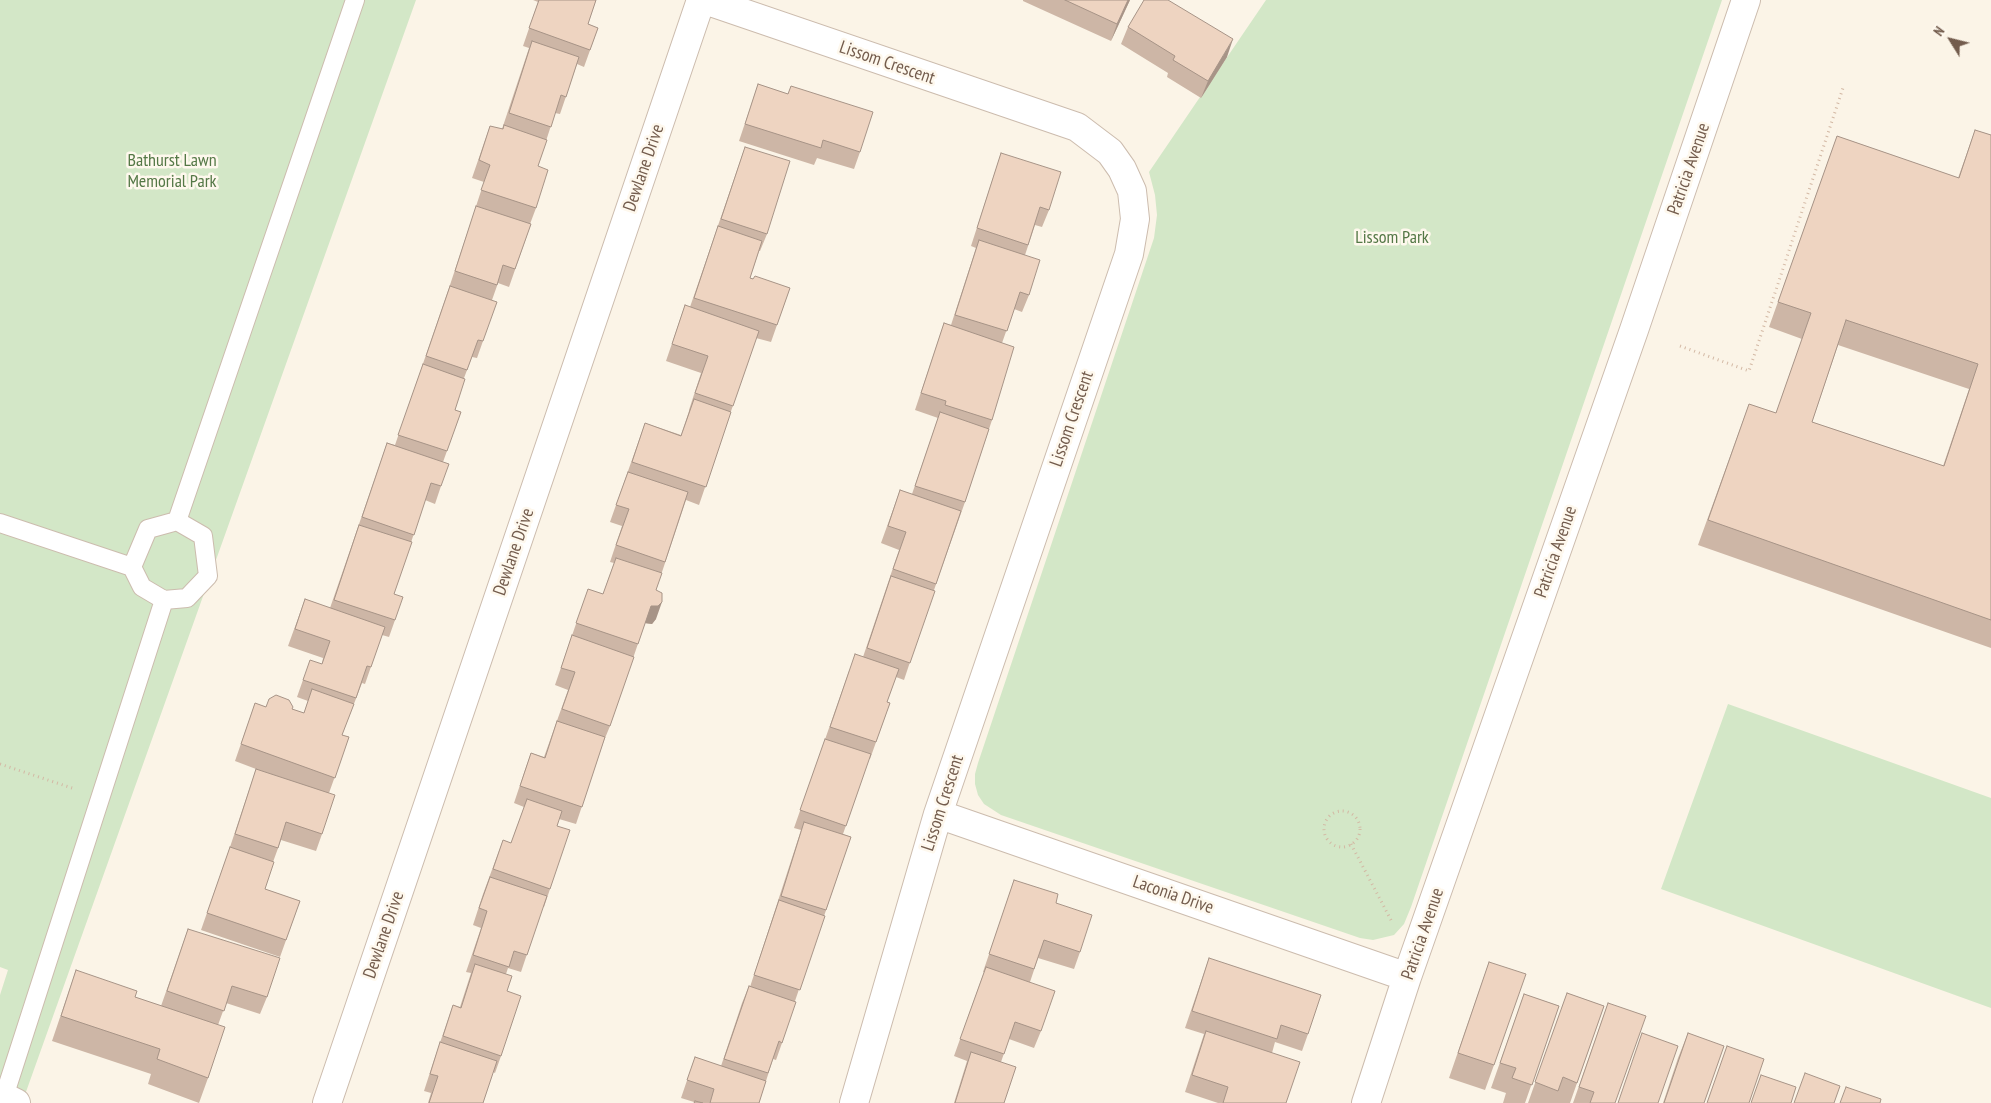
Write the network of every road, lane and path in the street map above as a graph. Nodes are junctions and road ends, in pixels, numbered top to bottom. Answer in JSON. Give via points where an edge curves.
{"nodes":[{"id":1,"x":355,"y":0,"type":"edge"},
{"id":2,"x":701,"y":0,"type":"edge"},
{"id":3,"x":705,"y":0,"type":"edge"},
{"id":4,"x":1746,"y":0,"type":"edge"},
{"id":5,"x":1843,"y":88,"type":"dead end"},
{"id":6,"x":1680,"y":346,"type":"dead end"},
{"id":7,"x":177,"y":522,"type":"junction"},
{"id":8,"x":0,"y":523,"type":"edge"},
{"id":9,"x":132,"y":567,"type":"junction"},
{"id":10,"x":164,"y":600,"type":"junction"},
{"id":11,"x":0,"y":764,"type":"edge"},
{"id":12,"x":101,"y":797,"type":"junction"},
{"id":13,"x":938,"y":814,"type":"junction"},
{"id":14,"x":1351,"y":844,"type":"junction"},
{"id":15,"x":1392,"y":922,"type":"dead end"},
{"id":16,"x":1407,"y":977,"type":"junction"},
{"id":17,"x":8,"y":1101,"type":"edge"},
{"id":18,"x":327,"y":1103,"type":"edge"},
{"id":19,"x":854,"y":1103,"type":"edge"},
{"id":20,"x":1366,"y":1103,"type":"edge"}],
"edges":[{"from":1,"to":7,"type":"lane"},
{"from":2,"to":18,"type":"street","name":"Dewlane Drive"},
{"from":3,"to":13,"type":"street","name":"Lissom Crescent","via":[[1077,127],[1110,152],[1132,191],[1135,219],[1129,254]]},
{"from":4,"to":16,"type":"street","name":"Patricia Avenue"},
{"from":5,"to":6,"type":"path","via":[[1749,370]]},
{"from":7,"to":9,"type":"lane","via":[[148,529]]},
{"from":7,"to":10,"type":"lane","via":[[203,536],[208,576],[187,598]]},
{"from":8,"to":9,"type":"lane"},
{"from":9,"to":10,"type":"lane","via":[[142,588]]},
{"from":10,"to":12,"type":"lane"},
{"from":11,"to":12,"type":"path"},
{"from":12,"to":17,"type":"lane"},
{"from":13,"to":16,"type":"street","name":"Laconia Drive"},
{"from":13,"to":19,"type":"street","name":"Lissom Crescent"},
{"from":14,"to":14,"type":"path","via":[[1339,846],[1328,840],[1326,822],[1334,813],[1346,811],[1357,819],[1360,831]]},
{"from":14,"to":15,"type":"path"},
{"from":16,"to":20,"type":"street","name":"Patricia Avenue"}]}
